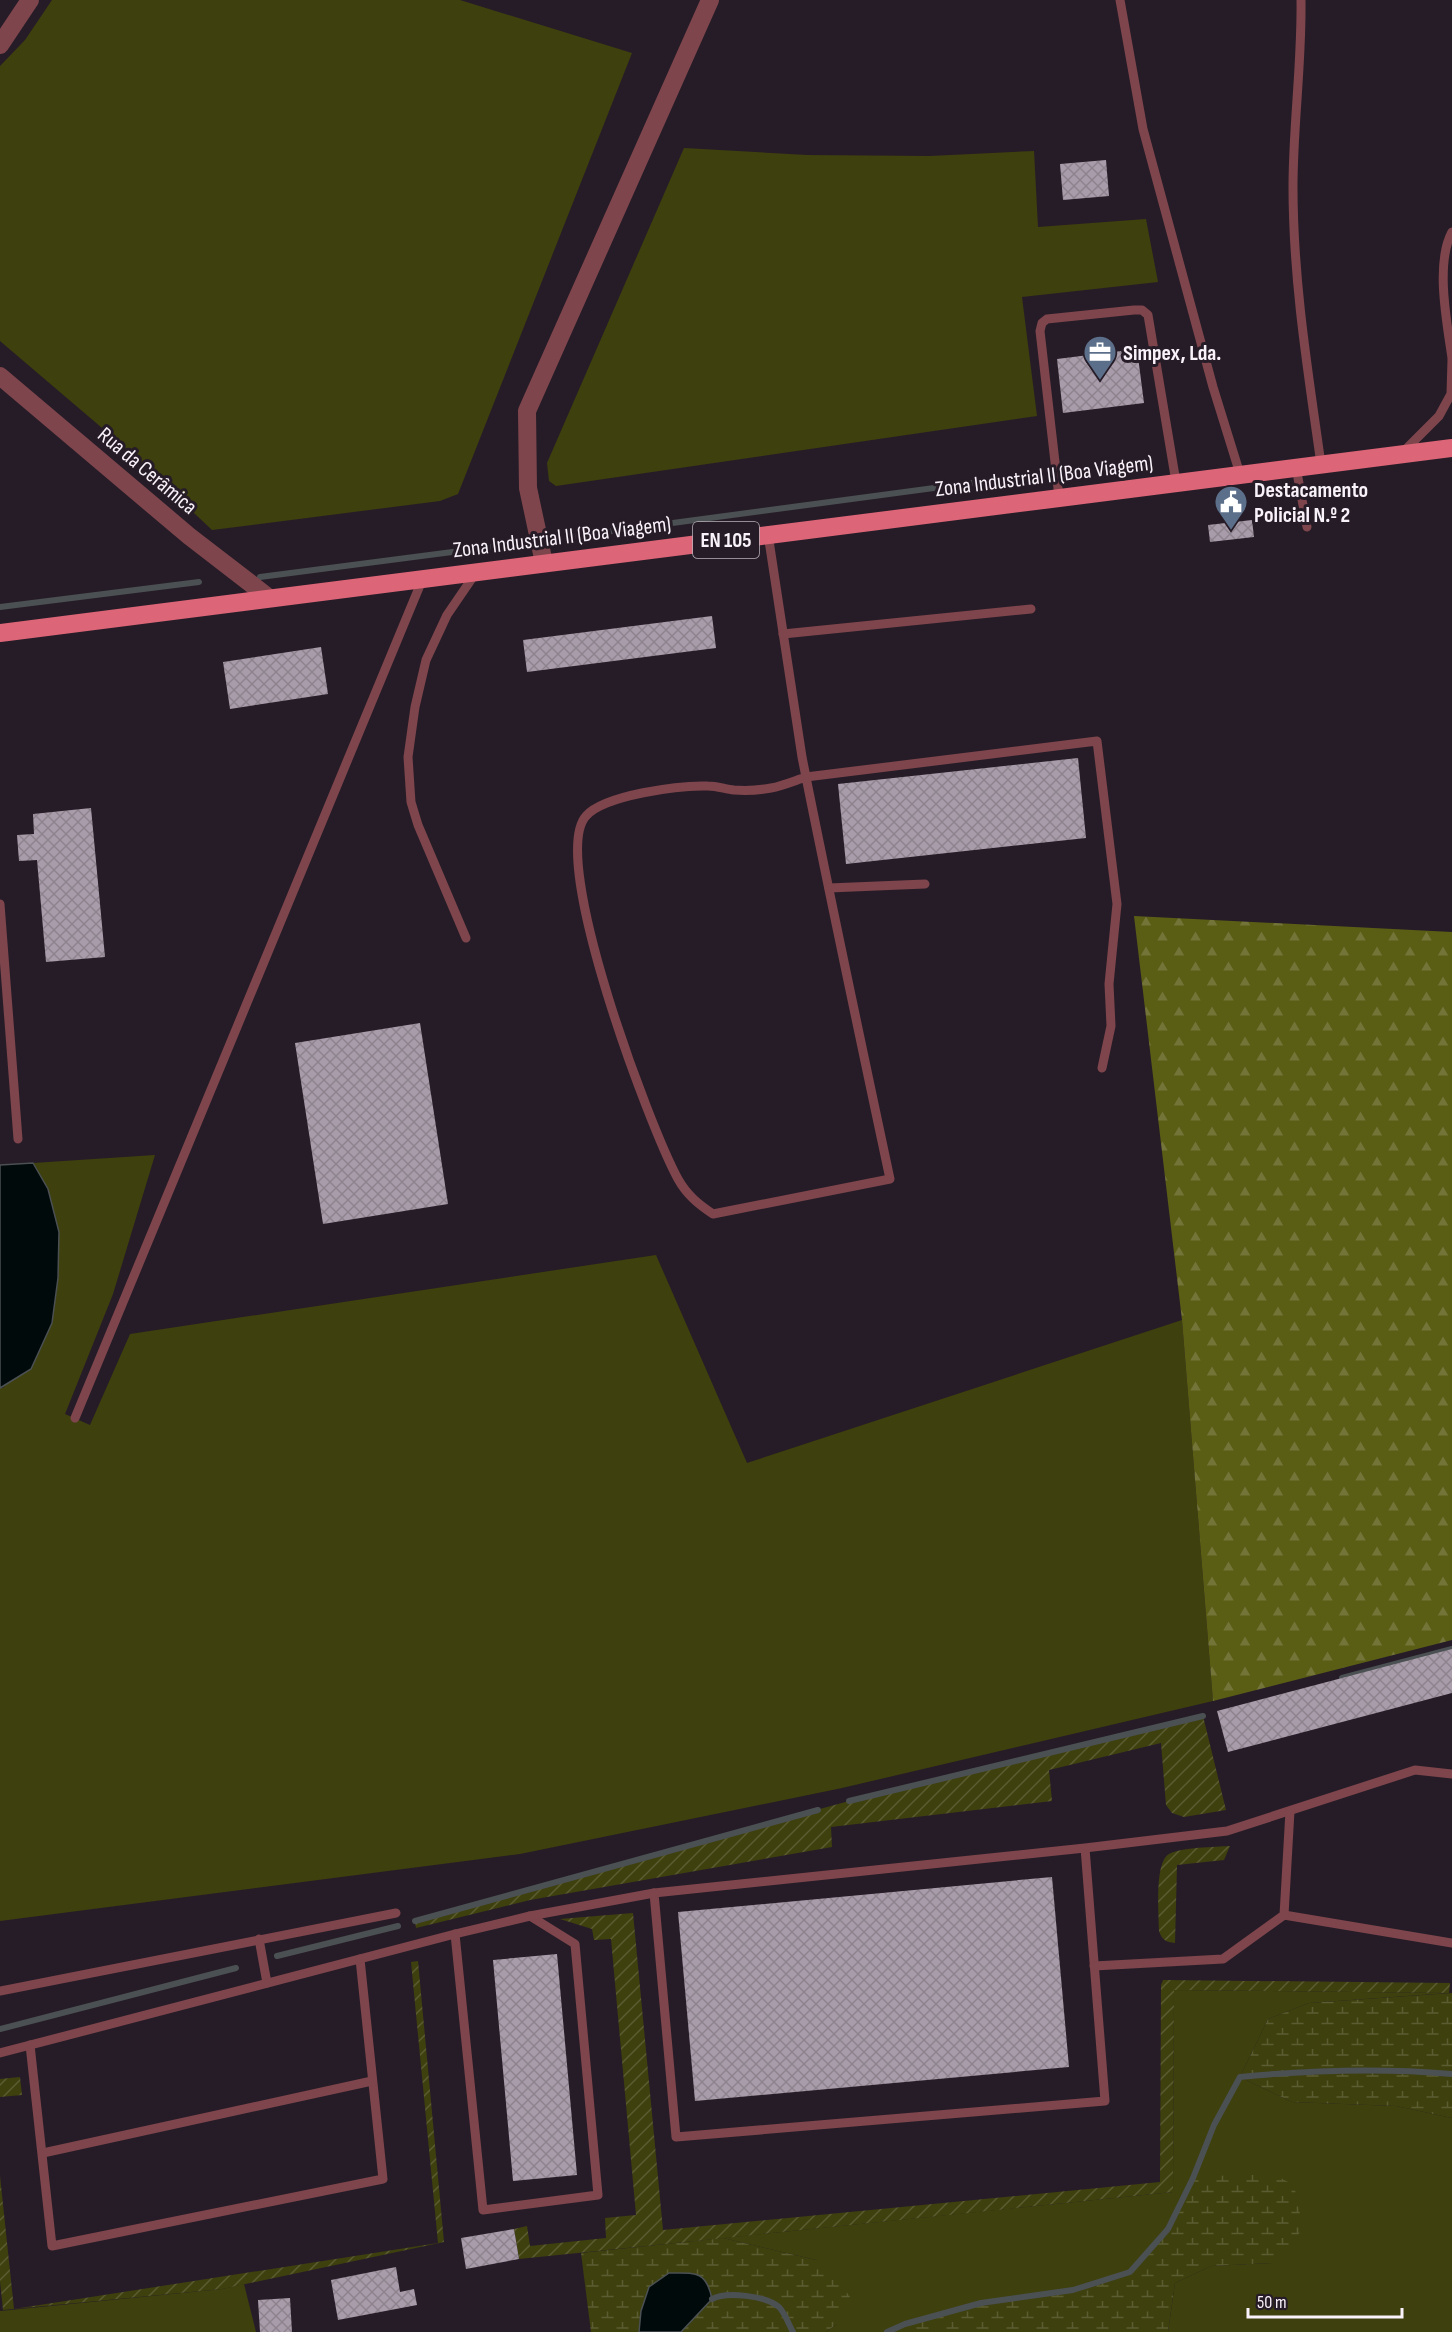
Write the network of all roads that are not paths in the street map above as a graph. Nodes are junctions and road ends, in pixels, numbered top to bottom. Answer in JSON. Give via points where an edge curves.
{"nodes":[{"id":1,"x":30,"y":0,"type":"edge"},
{"id":2,"x":710,"y":0,"type":"edge"},
{"id":3,"x":1120,"y":0,"type":"edge"},
{"id":4,"x":1301,"y":0,"type":"edge"},
{"id":5,"x":0,"y":45,"type":"edge"},
{"id":6,"x":1452,"y":232,"type":"edge"},
{"id":7,"x":1452,"y":359,"type":"edge"},
{"id":8,"x":0,"y":376,"type":"edge"},
{"id":9,"x":1452,"y":448,"type":"edge"},
{"id":10,"x":1401,"y":454,"type":"junction"},
{"id":11,"x":1321,"y":464,"type":"junction"},
{"id":12,"x":1296,"y":467,"type":"junction"},
{"id":13,"x":1240,"y":474,"type":"junction"},
{"id":14,"x":1176,"y":483,"type":"junction"},
{"id":15,"x":1059,"y":497,"type":"junction"},
{"id":16,"x":1306,"y":527,"type":"dead end"},
{"id":17,"x":768,"y":534,"type":"junction"},
{"id":18,"x":544,"y":563,"type":"junction"},
{"id":19,"x":477,"y":571,"type":"junction"},
{"id":20,"x":423,"y":578,"type":"junction"},
{"id":21,"x":268,"y":597,"type":"junction"},
{"id":22,"x":1030,"y":609,"type":"dead end"},
{"id":23,"x":0,"y":633,"type":"edge"},
{"id":24,"x":783,"y":634,"type":"junction"},
{"id":25,"x":806,"y":777,"type":"junction"},
{"id":26,"x":925,"y":884,"type":"dead end"},
{"id":27,"x":829,"y":888,"type":"junction"},
{"id":28,"x":0,"y":904,"type":"edge"},
{"id":29,"x":466,"y":938,"type":"dead end"},
{"id":30,"x":1101,"y":1068,"type":"dead end"},
{"id":31,"x":18,"y":1139,"type":"dead end"},
{"id":32,"x":75,"y":1419,"type":"dead end"},
{"id":33,"x":1452,"y":1774,"type":"edge"},
{"id":34,"x":1290,"y":1811,"type":"junction"},
{"id":35,"x":1085,"y":1848,"type":"junction"},
{"id":36,"x":654,"y":1893,"type":"junction"},
{"id":37,"x":396,"y":1913,"type":"dead end"},
{"id":38,"x":1284,"y":1915,"type":"junction"},
{"id":39,"x":530,"y":1916,"type":"junction"},
{"id":40,"x":455,"y":1934,"type":"junction"},
{"id":41,"x":260,"y":1939,"type":"junction"},
{"id":42,"x":1452,"y":1943,"type":"edge"},
{"id":43,"x":360,"y":1959,"type":"junction"},
{"id":44,"x":1094,"y":1966,"type":"junction"},
{"id":45,"x":267,"y":1983,"type":"junction"},
{"id":46,"x":0,"y":1991,"type":"edge"},
{"id":47,"x":30,"y":2045,"type":"junction"},
{"id":48,"x":0,"y":2053,"type":"edge"},
{"id":49,"x":372,"y":2081,"type":"junction"},
{"id":50,"x":43,"y":2153,"type":"junction"}],
"edges":[{"from":1,"to":5,"type":"street"},
{"from":2,"to":18,"type":"street","via":[[527,411],[528,488]]},
{"from":3,"to":13,"type":"lane","via":[[1143,129]]},
{"from":4,"to":11,"type":"lane","via":[[1293,187],[1301,327]]},
{"from":6,"to":7,"type":"lane","via":[[1446,243],[1444,300]]},
{"from":7,"to":10,"type":"lane","via":[[1451,394],[1439,416]]},
{"from":8,"to":21,"type":"street","name":"Rua da Cerâmica"},
{"from":9,"to":10,"type":"main road","name":"Zona Industrial II (Boa Viagem)","number":"EN 105"},
{"from":10,"to":11,"type":"main road","name":"Zona Industrial II (Boa Viagem)","number":"EN 105"},
{"from":11,"to":12,"type":"main road","name":"Zona Industrial II (Boa Viagem)","number":"EN 105"},
{"from":12,"to":13,"type":"main road","name":"Zona Industrial II (Boa Viagem)","number":"EN 105"},
{"from":12,"to":16,"type":"lane"},
{"from":13,"to":14,"type":"main road","name":"Zona Industrial II (Boa Viagem)","number":"EN 105"},
{"from":14,"to":15,"type":"main road","name":"Zona Industrial II (Boa Viagem)","number":"EN 105"},
{"from":14,"to":15,"type":"lane","via":[[1148,315],[1134,310],[1047,319],[1040,331]]},
{"from":15,"to":17,"type":"main road","name":"Zona Industrial II (Boa Viagem)","number":"EN 105"},
{"from":17,"to":18,"type":"main road","name":"Zona Industrial II (Boa Viagem)","number":"EN 105"},
{"from":17,"to":24,"type":"lane"},
{"from":18,"to":19,"type":"main road","name":"Zona Industrial II (Boa Viagem)","number":"EN 105"},
{"from":19,"to":20,"type":"main road","name":"Zona Industrial II (Boa Viagem)","number":"EN 105"},
{"from":19,"to":29,"type":"lane","via":[[447,615],[426,660],[408,757],[411,802]]},
{"from":20,"to":21,"type":"main road","name":"Zona Industrial II (Boa Viagem)","number":"EN 105"},
{"from":20,"to":32,"type":"lane"},
{"from":21,"to":23,"type":"main road","name":"Zona Industrial II (Boa Viagem)","number":"EN 105"},
{"from":22,"to":24,"type":"lane"},
{"from":24,"to":25,"type":"lane"},
{"from":25,"to":27,"type":"lane"},
{"from":25,"to":27,"type":"lane","via":[[771,788],[678,787],[616,800],[599,805],[585,817],[578,835],[585,907],[625,1053],[679,1181],[693,1201],[713,1214],[890,1179]]},
{"from":25,"to":30,"type":"lane","via":[[1097,741],[1117,904],[1109,984],[1111,1026]]},
{"from":26,"to":27,"type":"lane"},
{"from":28,"to":31,"type":"lane"},
{"from":33,"to":34,"type":"lane","via":[[1415,1770]]},
{"from":34,"to":35,"type":"lane","via":[[1227,1831]]},
{"from":34,"to":38,"type":"lane"},
{"from":35,"to":36,"type":"lane"},
{"from":35,"to":44,"type":"lane"},
{"from":36,"to":39,"type":"lane"},
{"from":36,"to":44,"type":"lane","via":[[676,2137],[1105,2101]]},
{"from":37,"to":41,"type":"lane"},
{"from":38,"to":42,"type":"lane"},
{"from":38,"to":44,"type":"lane","via":[[1223,1959]]},
{"from":39,"to":40,"type":"lane"},
{"from":39,"to":40,"type":"lane","via":[[575,1944],[598,2195],[483,2210]]},
{"from":40,"to":43,"type":"lane"},
{"from":41,"to":45,"type":"lane"},
{"from":41,"to":46,"type":"lane"},
{"from":43,"to":45,"type":"lane"},
{"from":43,"to":49,"type":"lane"},
{"from":45,"to":47,"type":"lane"},
{"from":47,"to":48,"type":"lane"},
{"from":47,"to":50,"type":"lane"},
{"from":49,"to":50,"type":"lane"},
{"from":49,"to":50,"type":"lane","via":[[383,2179],[52,2246]]}]}
